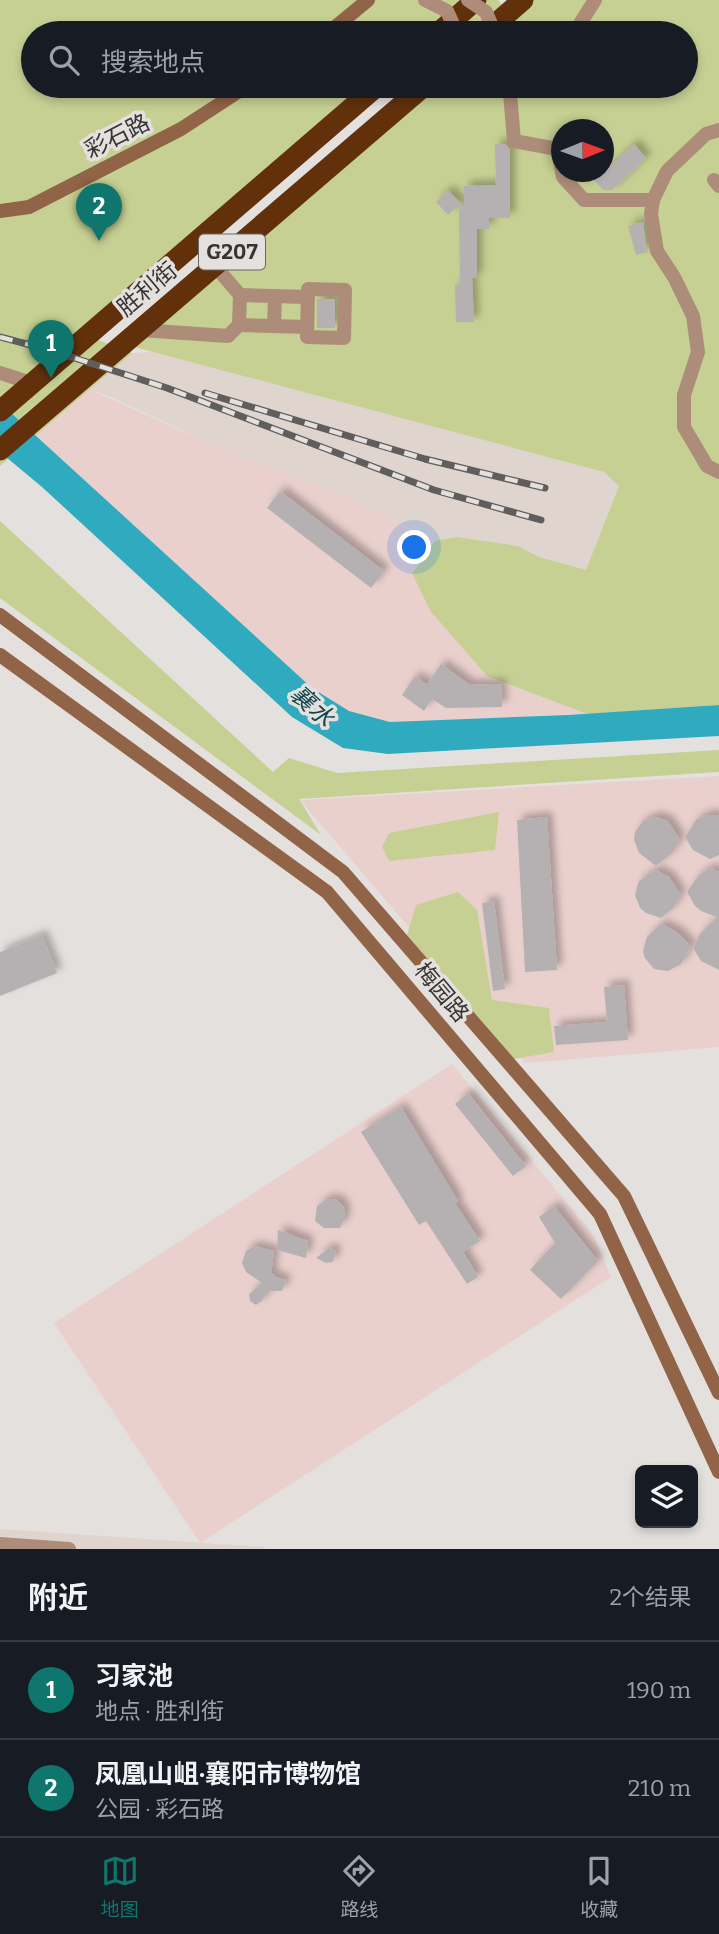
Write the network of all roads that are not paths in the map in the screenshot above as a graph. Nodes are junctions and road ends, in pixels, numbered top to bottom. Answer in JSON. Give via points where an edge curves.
{"nodes":[{"id":1,"x":368,"y":0,"type":"edge"},
{"id":2,"x":425,"y":0,"type":"edge"},
{"id":3,"x":461,"y":0,"type":"edge"},
{"id":4,"x":468,"y":0,"type":"edge"},
{"id":5,"x":476,"y":0,"type":"edge"},
{"id":6,"x":523,"y":0,"type":"edge"},
{"id":7,"x":596,"y":0,"type":"edge"},
{"id":8,"x":447,"y":11,"type":"junction"},
{"id":9,"x":343,"y":21,"type":"edge"},
{"id":10,"x":452,"y":21,"type":"edge"},
{"id":11,"x":452,"y":21,"type":"edge"},
{"id":12,"x":490,"y":21,"type":"edge"},
{"id":13,"x":499,"y":21,"type":"edge"},
{"id":14,"x":581,"y":21,"type":"edge"},
{"id":15,"x":229,"y":98,"type":"edge"},
{"id":16,"x":363,"y":98,"type":"edge"},
{"id":17,"x":410,"y":98,"type":"edge"},
{"id":18,"x":511,"y":98,"type":"edge"},
{"id":19,"x":719,"y":130,"type":"edge"},
{"id":20,"x":551,"y":148,"type":"edge"},
{"id":21,"x":568,"y":182,"type":"edge"},
{"id":22,"x":653,"y":200,"type":"junction"},
{"id":23,"x":0,"y":211,"type":"edge"},
{"id":24,"x":215,"y":266,"type":"junction"},
{"id":25,"x":240,"y":295,"type":"junction"},
{"id":26,"x":275,"y":296,"type":"junction"},
{"id":27,"x":307,"y":297,"type":"junction"},
{"id":28,"x":239,"y":325,"type":"junction"},
{"id":29,"x":275,"y":326,"type":"junction"},
{"id":30,"x":307,"y":327,"type":"junction"},
{"id":31,"x":140,"y":330,"type":"junction"},
{"id":32,"x":0,"y":373,"type":"edge"},
{"id":33,"x":27,"y":390,"type":"junction"},
{"id":34,"x":0,"y":411,"type":"edge"},
{"id":35,"x":0,"y":450,"type":"edge"},
{"id":36,"x":719,"y":472,"type":"edge"},
{"id":37,"x":0,"y":615,"type":"edge"},
{"id":38,"x":0,"y":655,"type":"edge"},
{"id":39,"x":719,"y":1393,"type":"edge"},
{"id":40,"x":719,"y":1472,"type":"edge"},
{"id":41,"x":0,"y":1544,"type":"edge"},
{"id":42,"x":69,"y":1549,"type":"edge"}],
"edges":[{"from":1,"to":9,"type":"main road"},
{"from":2,"to":8,"type":"street","bridge":true},
{"from":3,"to":8,"type":"street"},
{"from":4,"to":12,"type":"street","bridge":true,"via":[[486,12]]},
{"from":5,"to":11,"type":"highway"},
{"from":6,"to":13,"type":"highway"},
{"from":7,"to":14,"type":"street"},
{"from":8,"to":10,"type":"street","bridge":true},
{"from":15,"to":23,"type":"main road","name":"彩石路","via":[[181,129],[29,206]]},
{"from":16,"to":33,"type":"highway","name":"胜利街","number":"G207"},
{"from":17,"to":24,"type":"highway","name":"胜利街","number":"G207"},
{"from":18,"to":20,"type":"street","via":[[514,141]]},
{"from":19,"to":22,"type":"street","via":[[706,134],[667,170]]},
{"from":21,"to":22,"type":"street","via":[[584,200]]},
{"from":22,"to":36,"type":"street","via":[[657,251],[693,316],[698,352],[684,395],[684,426],[707,466]]},
{"from":24,"to":25,"type":"street"},
{"from":24,"to":31,"type":"highway","name":"胜利街","number":"G207"},
{"from":25,"to":26,"type":"street"},
{"from":25,"to":28,"type":"street"},
{"from":26,"to":27,"type":"street"},
{"from":26,"to":29,"type":"street"},
{"from":27,"to":30,"type":"street"},
{"from":27,"to":30,"type":"street","via":[[308,289],[345,290],[344,338],[307,337]]},
{"from":28,"to":29,"type":"street"},
{"from":28,"to":31,"type":"street","via":[[228,336]]},
{"from":29,"to":30,"type":"street"},
{"from":31,"to":35,"type":"highway","name":"胜利街","number":"G207"},
{"from":32,"to":33,"type":"street"},
{"from":33,"to":34,"type":"highway","name":"胜利街"},
{"from":37,"to":39,"type":"main road","name":"梅园路","via":[[343,872],[624,1196]]},
{"from":38,"to":40,"type":"main road","name":"梅园路","via":[[327,892],[600,1214]]},
{"from":41,"to":42,"type":"street"}]}
